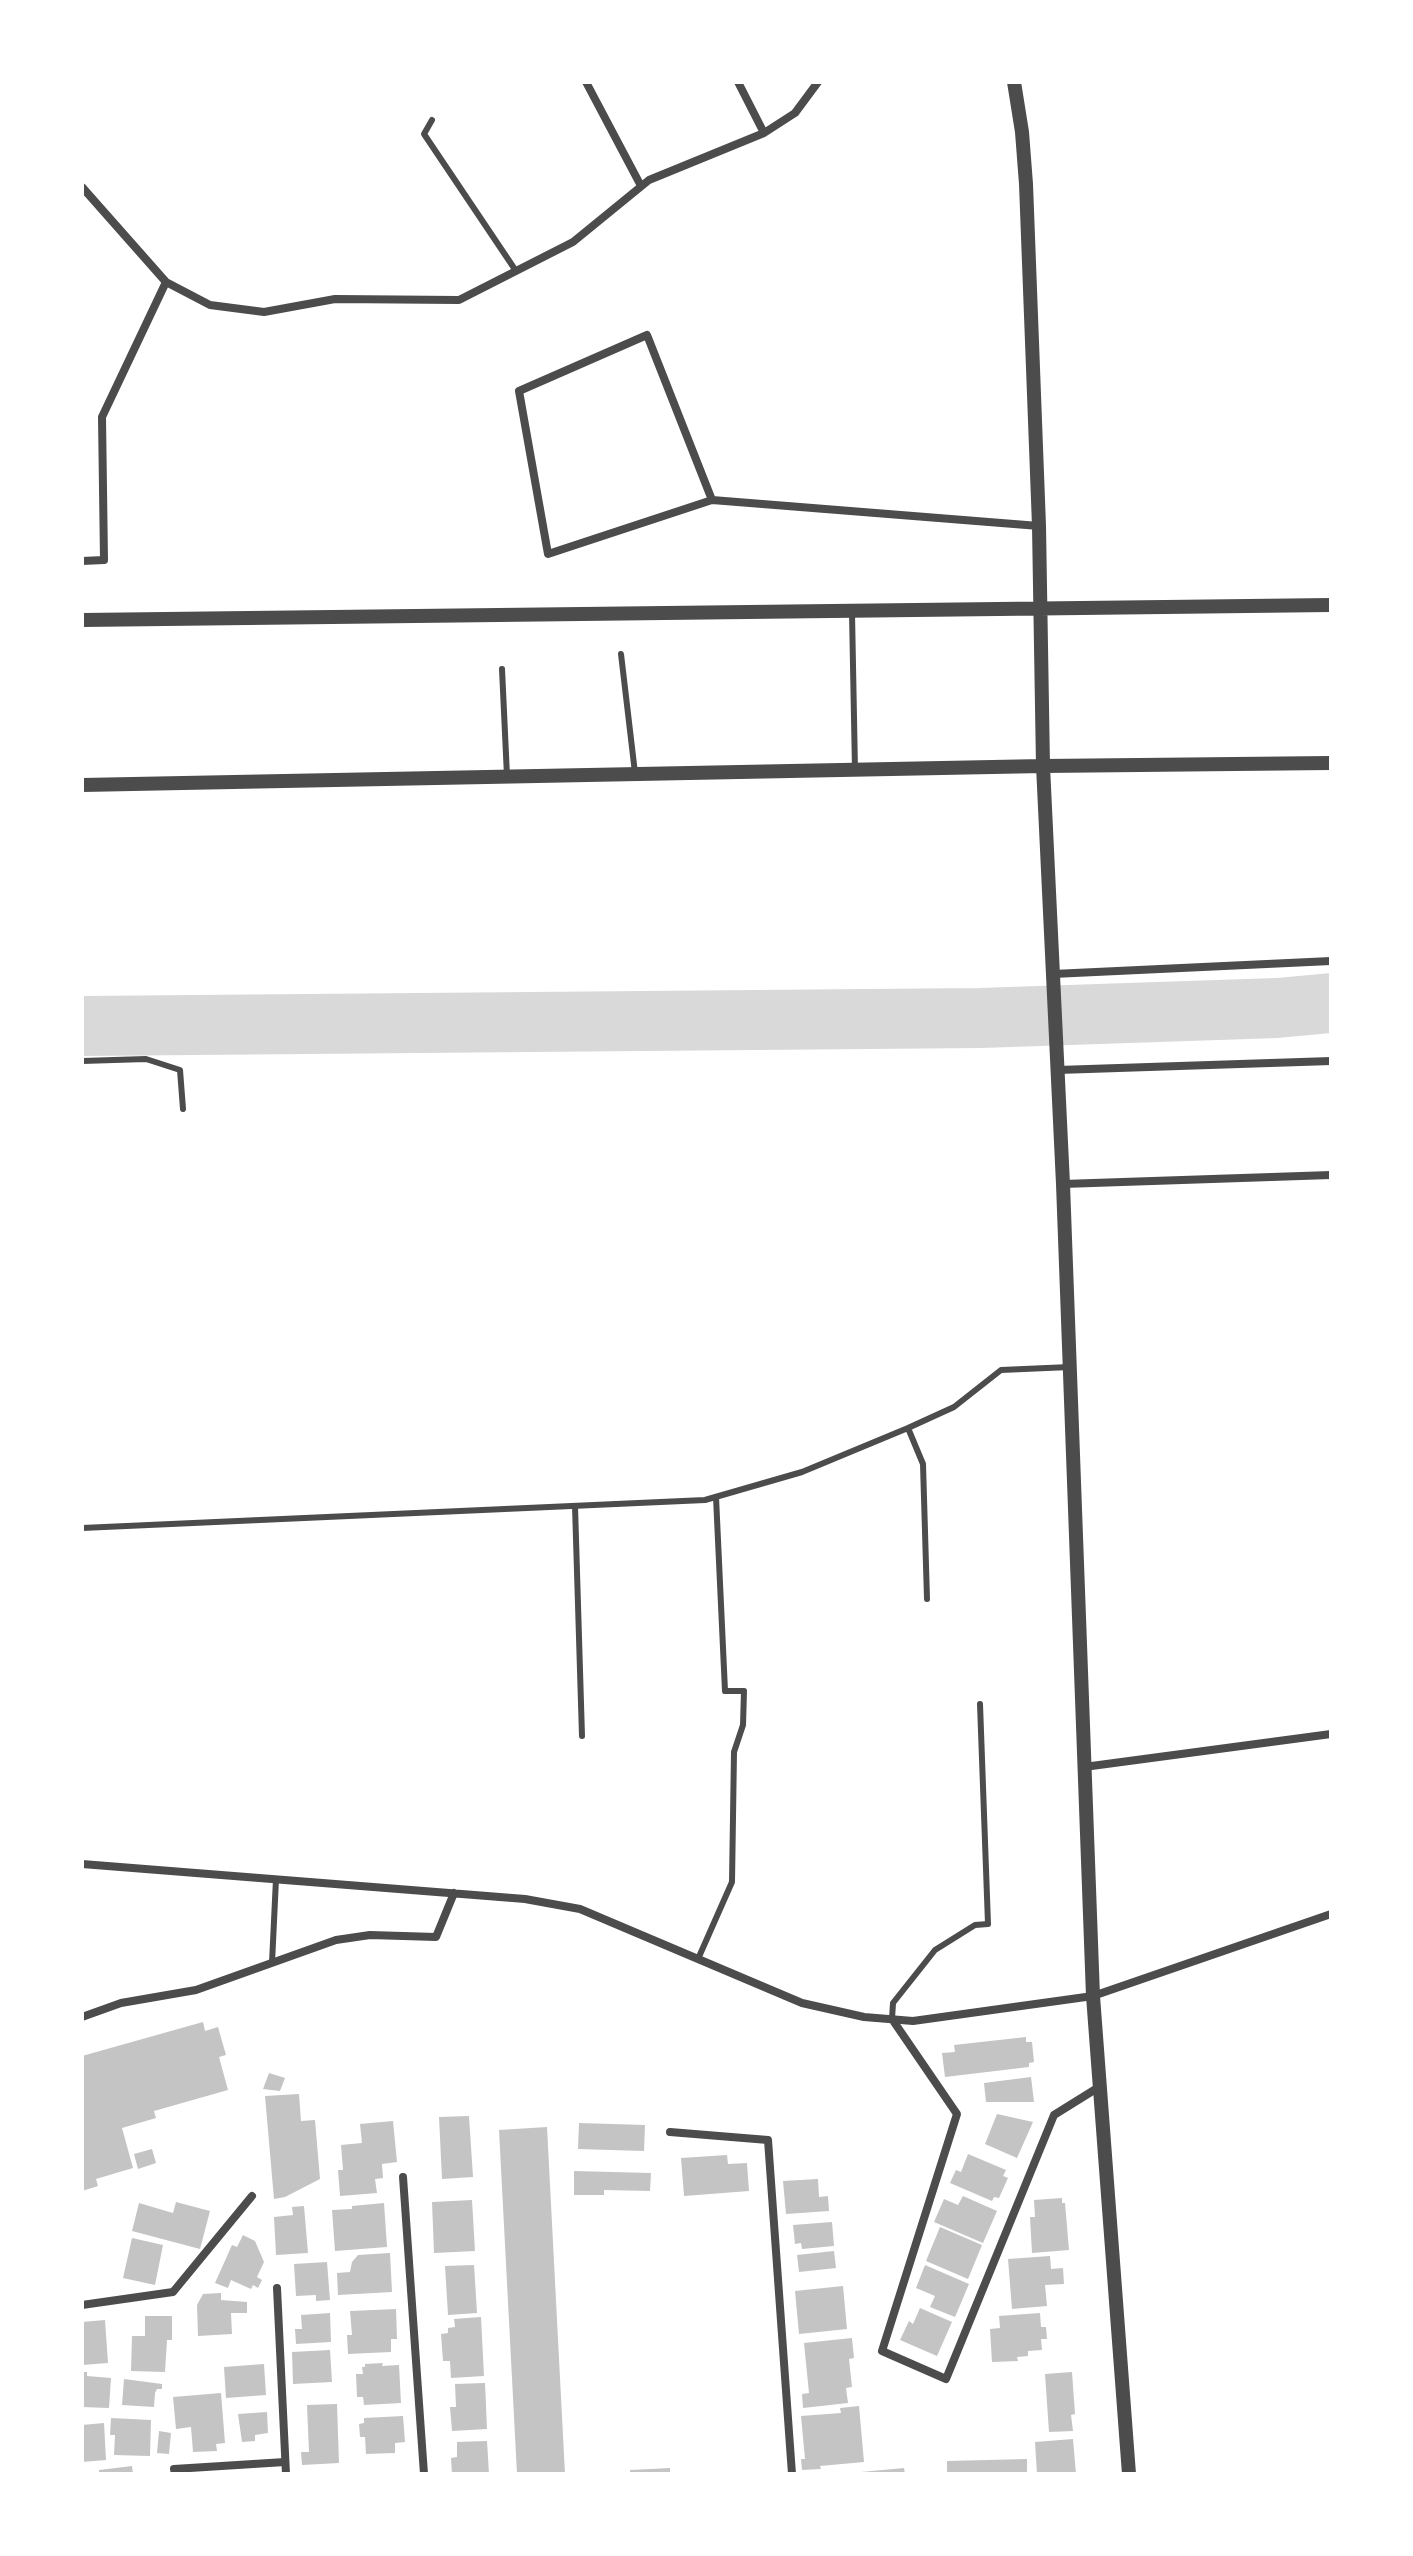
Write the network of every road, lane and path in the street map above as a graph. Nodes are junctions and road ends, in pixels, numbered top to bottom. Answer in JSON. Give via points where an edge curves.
{"nodes":[{"id":1,"x":586,"y":82,"type":"edge"},
{"id":2,"x":738,"y":82,"type":"edge"},
{"id":3,"x":818,"y":82,"type":"edge"},
{"id":4,"x":1014,"y":82,"type":"edge"},
{"id":5,"x":432,"y":120,"type":"dead end"},
{"id":6,"x":764,"y":133,"type":"junction"},
{"id":7,"x":641,"y":186,"type":"junction"},
{"id":8,"x":82,"y":187,"type":"edge"},
{"id":9,"x":516,"y":271,"type":"junction"},
{"id":10,"x":166,"y":282,"type":"junction"},
{"id":11,"x":712,"y":500,"type":"junction"},
{"id":12,"x":1039,"y":526,"type":"junction"},
{"id":13,"x":82,"y":561,"type":"edge"},
{"id":14,"x":1331,"y":605,"type":"edge"},
{"id":15,"x":1039,"y":608,"type":"junction"},
{"id":16,"x":852,"y":610,"type":"junction"},
{"id":17,"x":82,"y":620,"type":"edge"},
{"id":18,"x":621,"y":654,"type":"dead end"},
{"id":19,"x":502,"y":669,"type":"dead end"},
{"id":20,"x":1331,"y":763,"type":"edge"},
{"id":21,"x":1043,"y":766,"type":"junction"},
{"id":22,"x":855,"y":770,"type":"junction"},
{"id":23,"x":635,"y":773,"type":"junction"},
{"id":24,"x":507,"y":776,"type":"junction"},
{"id":25,"x":82,"y":785,"type":"edge"},
{"id":26,"x":1331,"y":961,"type":"edge"},
{"id":27,"x":1053,"y":981,"type":"junction"},
{"id":28,"x":82,"y":1061,"type":"edge"},
{"id":29,"x":1331,"y":1061,"type":"edge"},
{"id":30,"x":1058,"y":1070,"type":"junction"},
{"id":31,"x":183,"y":1109,"type":"dead end"},
{"id":32,"x":1331,"y":1175,"type":"edge"},
{"id":33,"x":1063,"y":1184,"type":"junction"},
{"id":34,"x":1070,"y":1367,"type":"junction"},
{"id":35,"x":908,"y":1428,"type":"junction"},
{"id":36,"x":716,"y":1497,"type":"junction"},
{"id":37,"x":575,"y":1506,"type":"junction"},
{"id":38,"x":82,"y":1528,"type":"edge"},
{"id":39,"x":927,"y":1599,"type":"dead end"},
{"id":40,"x":980,"y":1704,"type":"dead end"},
{"id":41,"x":1331,"y":1734,"type":"edge"},
{"id":42,"x":582,"y":1736,"type":"dead end"},
{"id":43,"x":1084,"y":1767,"type":"junction"},
{"id":44,"x":82,"y":1864,"type":"edge"},
{"id":45,"x":276,"y":1879,"type":"junction"},
{"id":46,"x":454,"y":1893,"type":"junction"},
{"id":47,"x":1331,"y":1914,"type":"edge"},
{"id":48,"x":698,"y":1959,"type":"junction"},
{"id":49,"x":272,"y":1964,"type":"junction"},
{"id":50,"x":1093,"y":1996,"type":"junction"},
{"id":51,"x":82,"y":2017,"type":"edge"},
{"id":52,"x":892,"y":2019,"type":"junction"},
{"id":53,"x":1099,"y":2087,"type":"junction"},
{"id":54,"x":670,"y":2132,"type":"dead end"},
{"id":55,"x":403,"y":2177,"type":"dead end"},
{"id":56,"x":252,"y":2196,"type":"dead end"},
{"id":57,"x":277,"y":2288,"type":"dead end"},
{"id":58,"x":82,"y":2305,"type":"edge"},
{"id":59,"x":285,"y":2462,"type":"junction"},
{"id":60,"x":175,"y":2474,"type":"edge"},
{"id":61,"x":286,"y":2474,"type":"edge"},
{"id":62,"x":424,"y":2474,"type":"edge"},
{"id":63,"x":792,"y":2474,"type":"edge"},
{"id":64,"x":1129,"y":2474,"type":"edge"}],
"edges":[{"from":1,"to":7,"type":"street"},
{"from":2,"to":6,"type":"street"},
{"from":3,"to":6,"type":"street","via":[[795,113]]},
{"from":4,"to":12,"type":"street","via":[[1026,184]]},
{"from":5,"to":9,"type":"lane","via":[[424,134]]},
{"from":6,"to":7,"type":"street"},
{"from":7,"to":9,"type":"street","via":[[573,242]]},
{"from":8,"to":10,"type":"street"},
{"from":9,"to":10,"type":"street","via":[[459,300],[335,299],[264,312],[210,305]]},
{"from":10,"to":13,"type":"street","via":[[102,417],[104,560]]},
{"from":11,"to":11,"type":"street","via":[[647,335],[519,391],[548,554]]},
{"from":11,"to":12,"type":"street"},
{"from":12,"to":15,"type":"street"},
{"from":14,"to":15,"type":"street"},
{"from":15,"to":16,"type":"street"},
{"from":15,"to":21,"type":"street"},
{"from":16,"to":17,"type":"street"},
{"from":16,"to":22,"type":"lane"},
{"from":18,"to":23,"type":"lane"},
{"from":19,"to":24,"type":"lane"},
{"from":20,"to":21,"type":"street"},
{"from":21,"to":22,"type":"street"},
{"from":21,"to":27,"type":"street"},
{"from":22,"to":23,"type":"street"},
{"from":23,"to":24,"type":"street"},
{"from":24,"to":25,"type":"street"},
{"from":26,"to":27,"type":"street"},
{"from":27,"to":30,"type":"street"},
{"from":28,"to":31,"type":"lane","via":[[146,1059],[180,1070]]},
{"from":29,"to":30,"type":"street"},
{"from":30,"to":33,"type":"street"},
{"from":32,"to":33,"type":"street"},
{"from":33,"to":34,"type":"street"},
{"from":34,"to":35,"type":"lane","via":[[1001,1370],[954,1407]]},
{"from":34,"to":43,"type":"street"},
{"from":35,"to":36,"type":"lane","via":[[802,1472]]},
{"from":35,"to":39,"type":"lane","via":[[923,1464]]},
{"from":36,"to":37,"type":"lane"},
{"from":36,"to":48,"type":"lane","via":[[725,1691],[744,1691],[743,1725],[734,1752],[732,1882]]},
{"from":37,"to":38,"type":"lane"},
{"from":37,"to":42,"type":"lane"},
{"from":40,"to":52,"type":"lane","via":[[988,1924],[975,1925],[935,1950],[893,2003]]},
{"from":41,"to":43,"type":"street"},
{"from":43,"to":50,"type":"street"},
{"from":44,"to":45,"type":"street"},
{"from":45,"to":46,"type":"street"},
{"from":45,"to":49,"type":"lane"},
{"from":46,"to":48,"type":"street","via":[[580,1909]]},
{"from":46,"to":49,"type":"street","via":[[436,1937],[336,1940]]},
{"from":47,"to":50,"type":"street"},
{"from":48,"to":52,"type":"street","via":[[802,2003]]},
{"from":49,"to":51,"type":"street","via":[[196,1990],[121,2003]]},
{"from":50,"to":52,"type":"street","via":[[913,2021]]},
{"from":50,"to":53,"type":"street"},
{"from":52,"to":53,"type":"street","via":[[957,2114],[882,2351],[946,2379],[1054,2115]]},
{"from":53,"to":64,"type":"street"},
{"from":54,"to":63,"type":"street","via":[[768,2140]]},
{"from":55,"to":62,"type":"street"},
{"from":56,"to":58,"type":"street","via":[[173,2292]]},
{"from":57,"to":59,"type":"street"},
{"from":59,"to":60,"type":"street","via":[[174,2469]]},
{"from":59,"to":61,"type":"street"}]}
